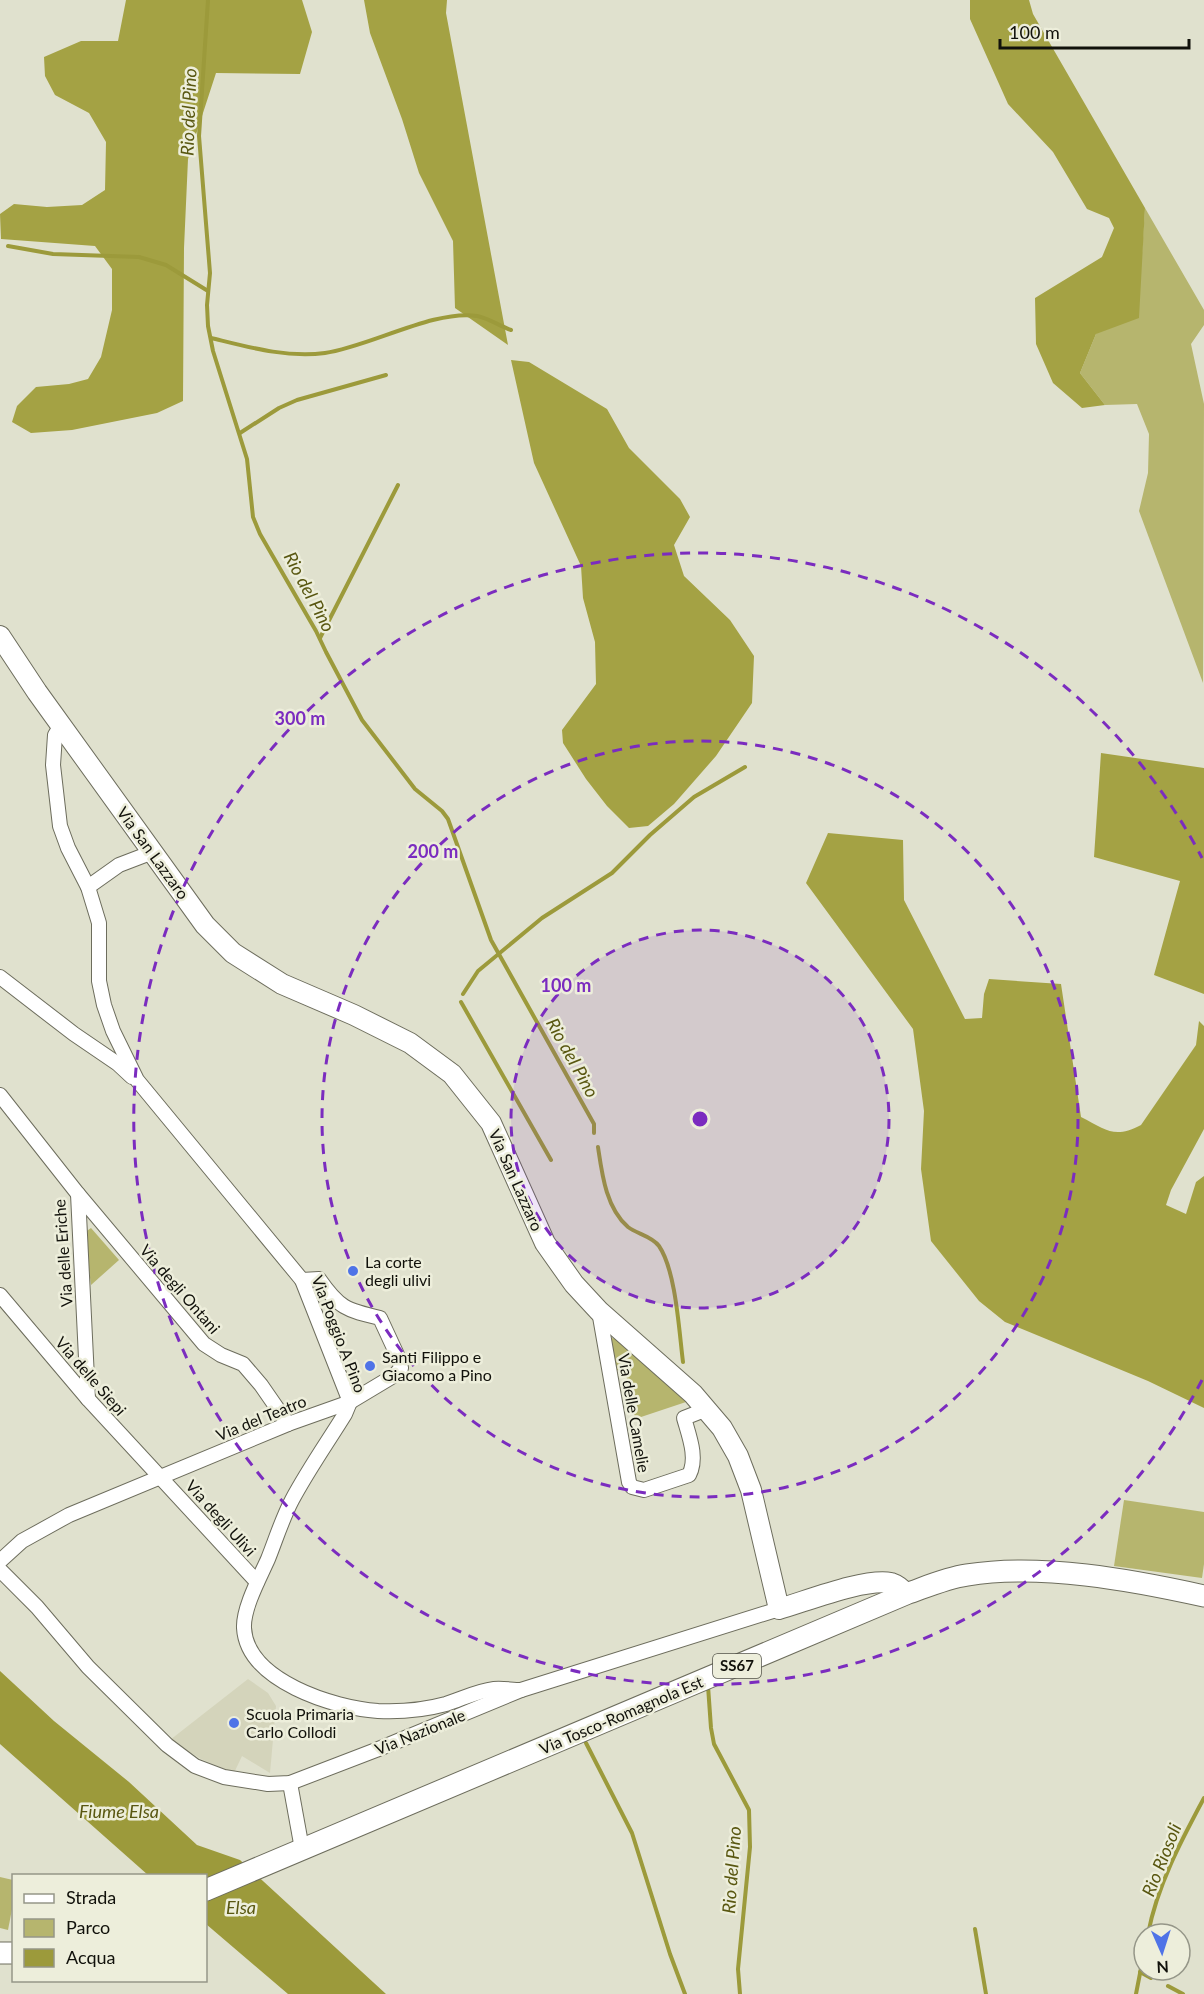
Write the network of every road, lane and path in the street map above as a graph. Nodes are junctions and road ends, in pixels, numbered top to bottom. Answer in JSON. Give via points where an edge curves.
{"nodes":[{"id":1,"x":0,"y":636,"type":"edge"},
{"id":2,"x":61,"y":725,"type":"junction"},
{"id":3,"x":153,"y":852,"type":"junction"},
{"id":4,"x":88,"y":887,"type":"junction"},
{"id":5,"x":0,"y":977,"type":"edge"},
{"id":6,"x":137,"y":1080,"type":"junction"},
{"id":7,"x":0,"y":1095,"type":"edge"},
{"id":8,"x":78,"y":1194,"type":"junction"},
{"id":9,"x":302,"y":1280,"type":"junction"},
{"id":10,"x":0,"y":1295,"type":"edge"},
{"id":11,"x":599,"y":1311,"type":"junction"},
{"id":12,"x":88,"y":1399,"type":"junction"},
{"id":13,"x":350,"y":1402,"type":"junction"},
{"id":14,"x":706,"y":1409,"type":"junction"},
{"id":15,"x":288,"y":1424,"type":"junction"},
{"id":16,"x":160,"y":1476,"type":"junction"},
{"id":17,"x":0,"y":1561,"type":"edge"},
{"id":18,"x":0,"y":1570,"type":"edge"},
{"id":19,"x":256,"y":1581,"type":"junction"},
{"id":20,"x":906,"y":1594,"type":"junction"},
{"id":21,"x":1204,"y":1596,"type":"edge"},
{"id":22,"x":779,"y":1609,"type":"junction"},
{"id":23,"x":521,"y":1690,"type":"junction"},
{"id":24,"x":290,"y":1783,"type":"junction"},
{"id":25,"x":295,"y":1852,"type":"junction"},
{"id":26,"x":207,"y":1890,"type":"edge"}],
"edges":[{"from":1,"to":2,"type":"street"},
{"from":2,"to":3,"type":"street","name":"Via San Lazzaro"},
{"from":2,"to":4,"type":"street","name":"Via Poggio A Pino","via":[[55,735],[53,765],[60,826]]},
{"from":3,"to":4,"type":"street","via":[[119,865]]},
{"from":3,"to":11,"type":"street","name":"Via San Lazzaro","via":[[205,925],[233,953],[282,984],[410,1043],[452,1074],[491,1123],[545,1243]]},
{"from":4,"to":6,"type":"street","name":"Via Poggio A Pino","via":[[99,923],[99,981],[104,1005]]},
{"from":5,"to":6,"type":"street"},
{"from":6,"to":9,"type":"street","name":"Via Poggio A Pino"},
{"from":7,"to":8,"type":"street","name":"Via delle Eriche"},
{"from":8,"to":12,"type":"street","name":"Via delle Eriche"},
{"from":8,"to":15,"type":"street","name":"Via degli Ontani","via":[[204,1344],[243,1364]]},
{"from":9,"to":13,"type":"street","name":"Via Poggio A Pino"},
{"from":9,"to":13,"type":"street","name":"Via del Teatro","via":[[319,1279],[332,1298],[348,1311],[380,1318],[399,1359],[400,1368],[395,1375]]},
{"from":10,"to":12,"type":"street","name":"Via delle Siepi"},
{"from":11,"to":14,"type":"street","name":"Via San Lazzaro"},
{"from":11,"to":14,"type":"street","name":"Via delle Camelie","via":[[632,1487],[644,1490],[689,1475],[692,1452],[684,1418]]},
{"from":12,"to":16,"type":"street","name":"Via delle Siepi"},
{"from":13,"to":15,"type":"street","name":"Via del Teatro"},
{"from":13,"to":19,"type":"street","name":"Via Poggio A Pino","via":[[291,1501]]},
{"from":14,"to":22,"type":"street","name":"Via San Lazzaro","via":[[738,1456],[751,1490]]},
{"from":15,"to":16,"type":"street","name":"Via del Teatro"},
{"from":16,"to":17,"type":"street","name":"Via del Teatro","via":[[69,1515],[22,1541]]},
{"from":16,"to":19,"type":"street","name":"Via degli Ulivi"},
{"from":18,"to":24,"type":"street","name":"Via Nazionale","via":[[88,1667],[167,1745],[195,1766],[224,1777],[268,1785]]},
{"from":19,"to":23,"type":"street","name":"Via Poggio A Pino","via":[[243,1627],[249,1649],[269,1672],[314,1696],[376,1711],[414,1710],[495,1689]]},
{"from":20,"to":21,"type":"main road","name":"Via Tosco-Romagnola Est","number":"SS67","via":[[967,1575],[1016,1572],[1128,1581]]},
{"from":20,"to":22,"type":"street","name":"Via Nazionale","via":[[897,1585],[882,1583]]},
{"from":20,"to":25,"type":"main road","name":"Via Tosco-Romagnola Est","number":"SS67"},
{"from":22,"to":23,"type":"street","name":"Via Nazionale"},
{"from":23,"to":24,"type":"street","name":"Via Nazionale"},
{"from":24,"to":25,"type":"street"},
{"from":25,"to":26,"type":"main road","number":"SS67"}]}
